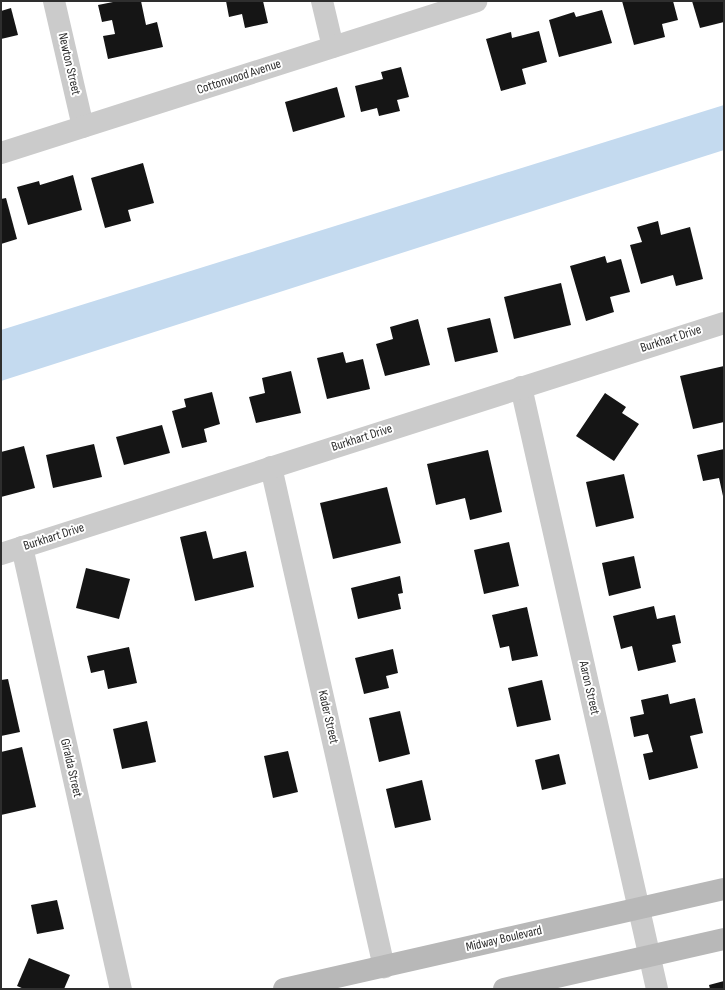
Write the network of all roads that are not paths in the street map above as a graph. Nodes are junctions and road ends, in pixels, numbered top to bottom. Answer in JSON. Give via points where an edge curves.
{"nodes":[{"id":1,"x":54,"y":1,"type":"edge"},
{"id":2,"x":322,"y":1,"type":"edge"},
{"id":3,"x":476,"y":1,"type":"edge"},
{"id":4,"x":333,"y":47,"type":"junction"},
{"id":5,"x":83,"y":127,"type":"junction"},
{"id":6,"x":1,"y":153,"type":"edge"},
{"id":7,"x":724,"y":322,"type":"edge"},
{"id":8,"x":521,"y":387,"type":"junction"},
{"id":9,"x":271,"y":467,"type":"junction"},
{"id":10,"x":22,"y":548,"type":"junction"},
{"id":11,"x":1,"y":554,"type":"edge"},
{"id":12,"x":724,"y":889,"type":"edge"},
{"id":13,"x":639,"y":909,"type":"junction"},
{"id":14,"x":724,"y":939,"type":"edge"},
{"id":15,"x":650,"y":956,"type":"junction"},
{"id":16,"x":384,"y":967,"type":"junction"},
{"id":17,"x":121,"y":989,"type":"edge"},
{"id":18,"x":284,"y":989,"type":"edge"},
{"id":19,"x":504,"y":989,"type":"edge"},
{"id":20,"x":657,"y":989,"type":"edge"}],
"edges":[{"from":1,"to":5,"type":"street","name":"Newton Street"},
{"from":2,"to":4,"type":"street"},
{"from":3,"to":4,"type":"street","name":"Cottonwood Avenue"},
{"from":4,"to":5,"type":"street","name":"Cottonwood Avenue"},
{"from":5,"to":6,"type":"street","name":"Cottonwood Avenue"},
{"from":7,"to":8,"type":"street","name":"Burkhart Drive"},
{"from":8,"to":9,"type":"street","name":"Burkhart Drive"},
{"from":8,"to":13,"type":"street","name":"Aaron Street"},
{"from":9,"to":10,"type":"street","name":"Burkhart Drive"},
{"from":9,"to":16,"type":"street","name":"Kader Street"},
{"from":10,"to":11,"type":"street","name":"Burkhart Drive"},
{"from":10,"to":17,"type":"street","name":"Giralda Street"},
{"from":12,"to":13,"type":"street","name":"Midway Boulevard"},
{"from":13,"to":15,"type":"street","name":"Aaron Street"},
{"from":13,"to":16,"type":"street","name":"Midway Boulevard"},
{"from":14,"to":15,"type":"street"},
{"from":15,"to":19,"type":"street"},
{"from":15,"to":20,"type":"street","name":"Aaron Street"},
{"from":16,"to":18,"type":"street","name":"Midway Boulevard"}]}
